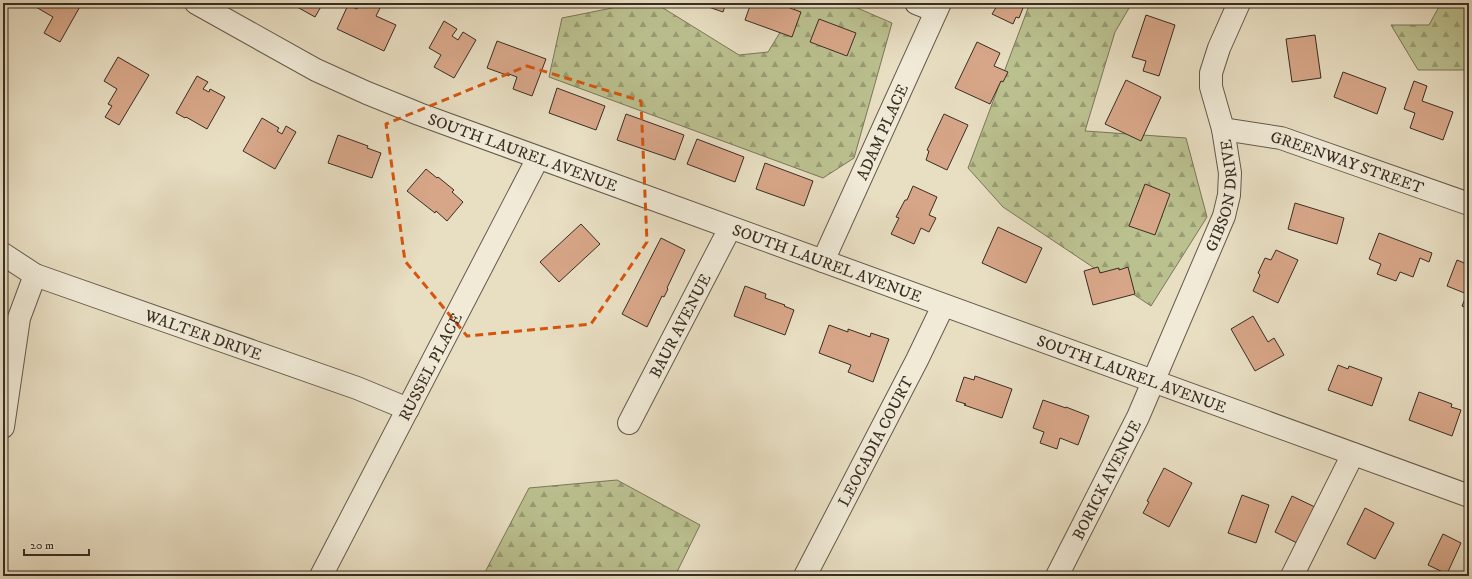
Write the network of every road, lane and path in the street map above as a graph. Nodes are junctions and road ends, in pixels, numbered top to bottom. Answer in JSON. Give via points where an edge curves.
{"nodes":[{"id":1,"x":196,"y":3,"type":"edge"},
{"id":2,"x":916,"y":3,"type":"edge"},
{"id":3,"x":1239,"y":3,"type":"edge"},
{"id":4,"x":938,"y":7,"type":"edge"},
{"id":5,"x":1223,"y":128,"type":"junction"},
{"id":6,"x":538,"y":158,"type":"junction"},
{"id":7,"x":1469,"y":204,"type":"edge"},
{"id":8,"x":730,"y":228,"type":"junction"},
{"id":9,"x":3,"y":254,"type":"edge"},
{"id":10,"x":823,"y":261,"type":"junction"},
{"id":11,"x":35,"y":275,"type":"junction"},
{"id":12,"x":943,"y":306,"type":"junction"},
{"id":13,"x":1152,"y":382,"type":"junction"},
{"id":14,"x":408,"y":409,"type":"junction"},
{"id":15,"x":629,"y":423,"type":"dead end"},
{"id":16,"x":3,"y":427,"type":"edge"},
{"id":17,"x":1353,"y":454,"type":"junction"},
{"id":18,"x":1469,"y":496,"type":"edge"},
{"id":19,"x":321,"y":576,"type":"edge"},
{"id":20,"x":805,"y":576,"type":"edge"},
{"id":21,"x":1057,"y":576,"type":"edge"},
{"id":22,"x":1292,"y":576,"type":"edge"}],
"edges":[{"from":1,"to":6,"type":"street","name":"SOUTH LAUREL AVENUE","via":[[316,70],[426,117]]},
{"from":2,"to":4,"type":"street"},
{"from":3,"to":5,"type":"street","name":"GIBSON DRIVE","via":[[1211,73],[1211,87]]},
{"from":4,"to":10,"type":"street","name":"ADAM PLACE"},
{"from":5,"to":7,"type":"street","name":"GREENWAY STREET","via":[[1281,138]]},
{"from":5,"to":13,"type":"street","name":"GIBSON DRIVE","via":[[1230,173],[1229,195],[1224,216]]},
{"from":6,"to":8,"type":"street","name":"SOUTH LAUREL AVENUE"},
{"from":6,"to":14,"type":"street","name":"RUSSEL PLACE"},
{"from":8,"to":10,"type":"street","name":"SOUTH LAUREL AVENUE"},
{"from":8,"to":15,"type":"street","name":"BAUR AVENUE"},
{"from":9,"to":11,"type":"street","name":"WALTER DRIVE"},
{"from":10,"to":12,"type":"street","name":"SOUTH LAUREL AVENUE"},
{"from":11,"to":14,"type":"street","name":"WALTER DRIVE","via":[[357,388]]},
{"from":11,"to":16,"type":"street","via":[[19,318]]},
{"from":12,"to":13,"type":"street","name":"SOUTH LAUREL AVENUE"},
{"from":12,"to":20,"type":"street","name":"LEOCADIA COURT"},
{"from":13,"to":17,"type":"street","name":"SOUTH LAUREL AVENUE"},
{"from":13,"to":21,"type":"street","name":"BORICK AVENUE","via":[[1124,444]]},
{"from":14,"to":19,"type":"street","name":"RUSSEL PLACE"},
{"from":17,"to":18,"type":"street","name":"SOUTH LAUREL AVENUE"},
{"from":17,"to":22,"type":"street"}]}
